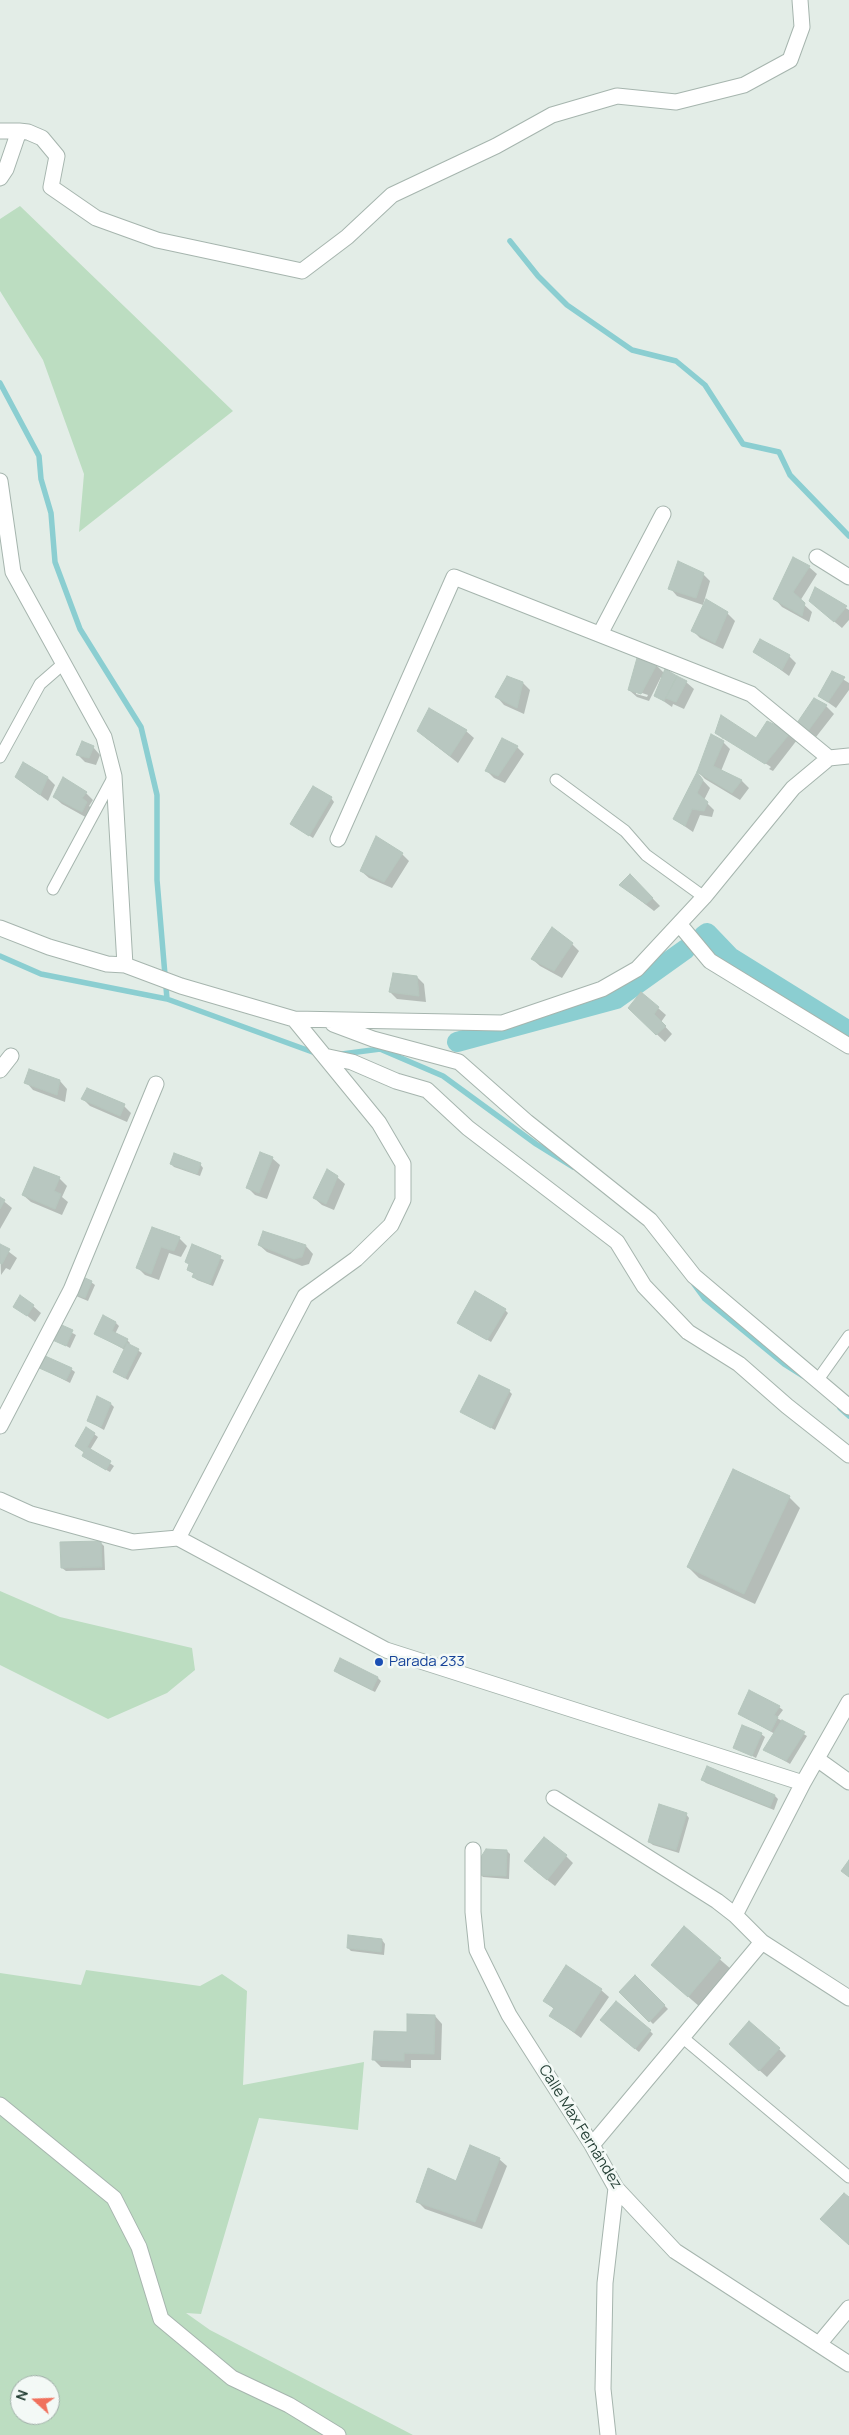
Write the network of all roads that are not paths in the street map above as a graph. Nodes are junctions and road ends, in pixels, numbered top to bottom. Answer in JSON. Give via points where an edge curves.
{"nodes":[{"id":1,"x":800,"y":0,"type":"edge"},
{"id":2,"x":0,"y":131,"type":"edge"},
{"id":3,"x":19,"y":131,"type":"junction"},
{"id":4,"x":0,"y":178,"type":"edge"},
{"id":5,"x":0,"y":481,"type":"edge"},
{"id":6,"x":663,"y":514,"type":"dead end"},
{"id":7,"x":817,"y":557,"type":"dead end"},
{"id":8,"x":849,"y":577,"type":"edge"},
{"id":9,"x":600,"y":634,"type":"junction"},
{"id":10,"x":63,"y":664,"type":"junction"},
{"id":11,"x":849,"y":756,"type":"edge"},
{"id":12,"x":0,"y":757,"type":"edge"},
{"id":13,"x":829,"y":758,"type":"junction"},
{"id":14,"x":114,"y":776,"type":"junction"},
{"id":15,"x":556,"y":780,"type":"dead end"},
{"id":16,"x":338,"y":839,"type":"dead end"},
{"id":17,"x":53,"y":889,"type":"dead end"},
{"id":18,"x":704,"y":897,"type":"junction"},
{"id":19,"x":680,"y":925,"type":"junction"},
{"id":20,"x":0,"y":928,"type":"edge"},
{"id":21,"x":125,"y":966,"type":"junction"},
{"id":22,"x":294,"y":1019,"type":"junction"},
{"id":23,"x":322,"y":1020,"type":"junction"},
{"id":24,"x":849,"y":1046,"type":"edge"},
{"id":25,"x":12,"y":1056,"type":"dead end"},
{"id":26,"x":324,"y":1056,"type":"junction"},
{"id":27,"x":0,"y":1070,"type":"edge"},
{"id":28,"x":156,"y":1084,"type":"dead end"},
{"id":29,"x":849,"y":1336,"type":"edge"},
{"id":30,"x":817,"y":1381,"type":"junction"},
{"id":31,"x":849,"y":1407,"type":"edge"},
{"id":32,"x":0,"y":1426,"type":"edge"},
{"id":33,"x":849,"y":1455,"type":"edge"},
{"id":34,"x":0,"y":1500,"type":"edge"},
{"id":35,"x":178,"y":1538,"type":"junction"},
{"id":36,"x":849,"y":1702,"type":"edge"},
{"id":37,"x":817,"y":1759,"type":"junction"},
{"id":38,"x":849,"y":1782,"type":"edge"},
{"id":39,"x":803,"y":1783,"type":"junction"},
{"id":40,"x":554,"y":1798,"type":"dead end"},
{"id":41,"x":473,"y":1850,"type":"dead end"},
{"id":42,"x":735,"y":1915,"type":"junction"},
{"id":43,"x":762,"y":1942,"type":"junction"},
{"id":44,"x":849,"y":1998,"type":"edge"},
{"id":45,"x":682,"y":2037,"type":"junction"},
{"id":46,"x":0,"y":2105,"type":"edge"},
{"id":47,"x":592,"y":2145,"type":"junction"},
{"id":48,"x":849,"y":2177,"type":"edge"},
{"id":49,"x":616,"y":2188,"type":"junction"},
{"id":50,"x":849,"y":2308,"type":"edge"},
{"id":51,"x":819,"y":2344,"type":"junction"},
{"id":52,"x":849,"y":2364,"type":"edge"},
{"id":53,"x":338,"y":2435,"type":"edge"},
{"id":54,"x":608,"y":2435,"type":"edge"}],
"edges":[{"from":1,"to":3,"type":"street","via":[[802,27],[790,60],[744,85],[676,102],[617,96],[552,115],[496,146],[392,195],[347,237],[302,271],[157,240],[96,218],[51,187],[57,156],[42,138]]},
{"from":2,"to":3,"type":"street"},
{"from":3,"to":4,"type":"street"},
{"from":5,"to":10,"type":"street","via":[[13,572]]},
{"from":6,"to":9,"type":"street"},
{"from":7,"to":8,"type":"street"},
{"from":9,"to":13,"type":"street","via":[[750,694]]},
{"from":9,"to":16,"type":"street","via":[[454,576]]},
{"from":10,"to":12,"type":"lane","via":[[40,684]]},
{"from":10,"to":14,"type":"street","via":[[104,737]]},
{"from":11,"to":13,"type":"street"},
{"from":13,"to":18,"type":"street","via":[[793,788]]},
{"from":14,"to":17,"type":"lane"},
{"from":14,"to":21,"type":"street"},
{"from":15,"to":18,"type":"lane","via":[[625,831],[650,858]]},
{"from":18,"to":19,"type":"street"},
{"from":19,"to":23,"type":"street","via":[[638,968],[602,989],[502,1023]]},
{"from":19,"to":24,"type":"street","via":[[710,961]]},
{"from":20,"to":21,"type":"street","via":[[49,947]]},
{"from":21,"to":22,"type":"street"},
{"from":22,"to":23,"type":"street"},
{"from":22,"to":26,"type":"street"},
{"from":23,"to":30,"type":"street","via":[[374,1039],[459,1062],[527,1122],[650,1220],[694,1276]]},
{"from":25,"to":27,"type":"street"},
{"from":26,"to":33,"type":"street","via":[[352,1062],[427,1090],[468,1128],[617,1242],[644,1286],[688,1332],[738,1364]]},
{"from":26,"to":35,"type":"street","via":[[379,1122],[403,1164],[403,1200],[391,1225],[356,1259],[305,1296]]},
{"from":28,"to":32,"type":"street","via":[[71,1290]]},
{"from":29,"to":30,"type":"lane"},
{"from":30,"to":31,"type":"street"},
{"from":34,"to":35,"type":"street","via":[[31,1514],[133,1542]]},
{"from":35,"to":39,"type":"street","via":[[386,1650]]},
{"from":36,"to":37,"type":"street"},
{"from":37,"to":38,"type":"street"},
{"from":37,"to":39,"type":"street"},
{"from":39,"to":42,"type":"street"},
{"from":40,"to":42,"type":"street"},
{"from":41,"to":47,"type":"street","name":"Calle Max Fernández","via":[[477,1950],[509,2015]]},
{"from":42,"to":43,"type":"street"},
{"from":43,"to":44,"type":"street"},
{"from":43,"to":45,"type":"street"},
{"from":45,"to":47,"type":"street"},
{"from":45,"to":48,"type":"lane"},
{"from":46,"to":53,"type":"street","via":[[114,2198],[139,2247],[161,2319],[232,2378],[289,2405]]},
{"from":47,"to":49,"type":"street","name":"Calle Max Fernández"},
{"from":49,"to":51,"type":"street","name":"Calle Max Fernández","via":[[675,2251]]},
{"from":49,"to":54,"type":"street","via":[[605,2283],[603,2389]]},
{"from":50,"to":51,"type":"street"},
{"from":51,"to":52,"type":"street","name":"Calle Max Fernández"}]}
